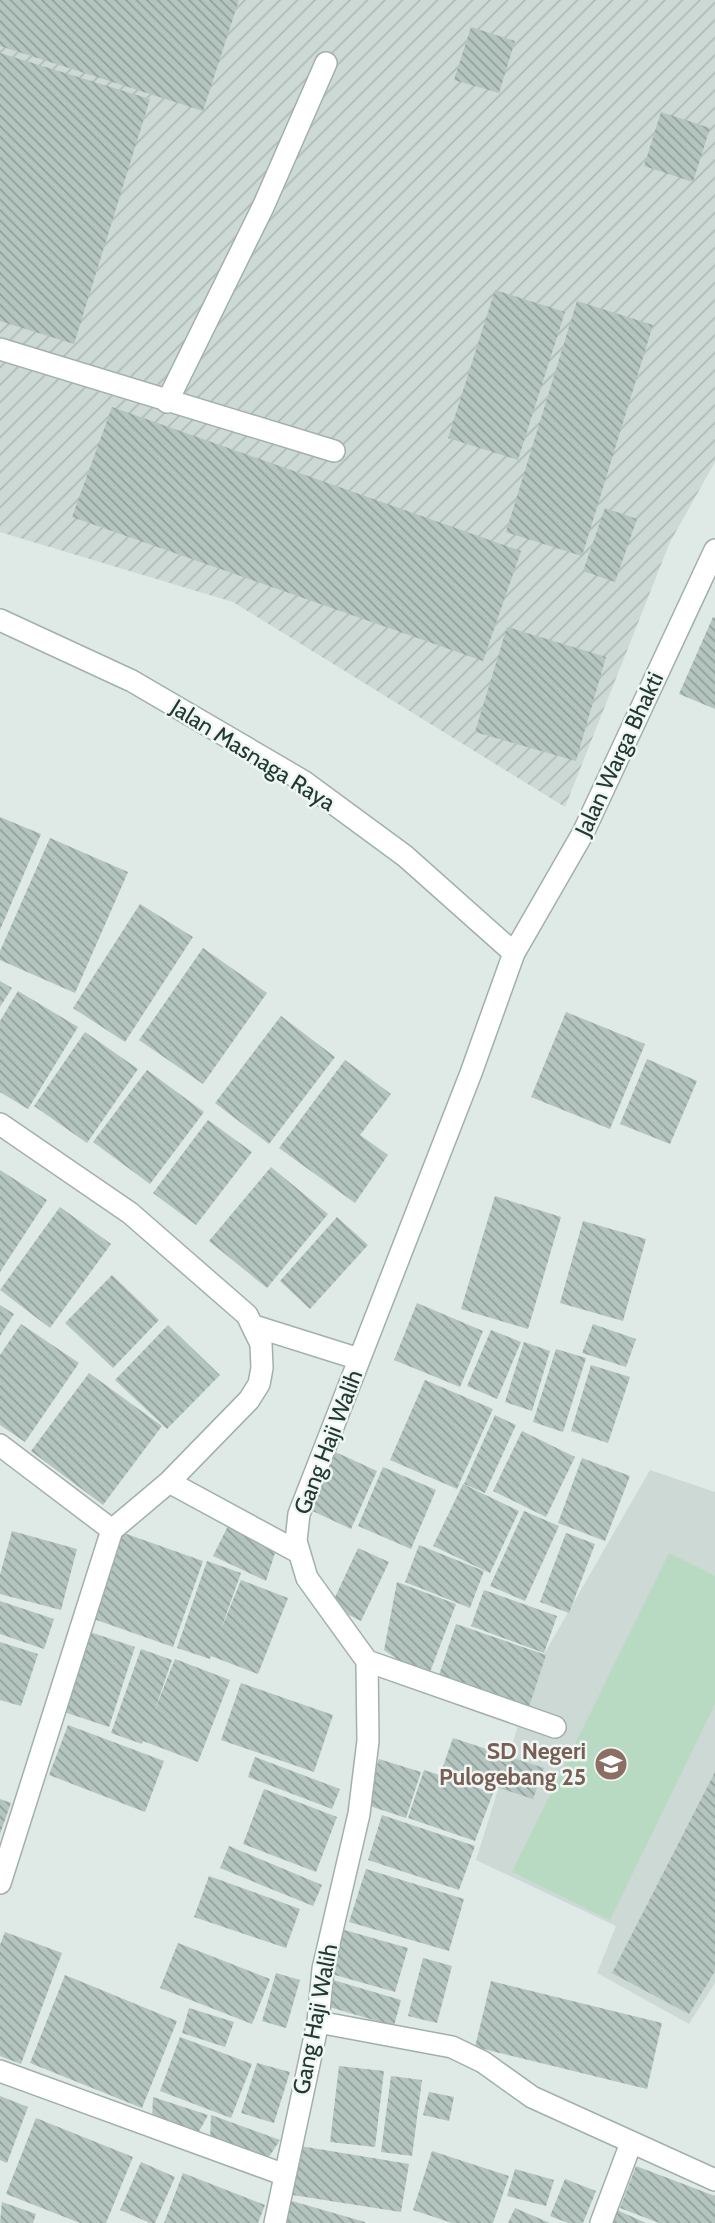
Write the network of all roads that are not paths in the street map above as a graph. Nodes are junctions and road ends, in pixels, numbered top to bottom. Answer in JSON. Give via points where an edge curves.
{"nodes":[{"id":1,"x":326,"y":63,"type":"dead end"},
{"id":2,"x":0,"y":349,"type":"edge"},
{"id":3,"x":167,"y":402,"type":"junction"},
{"id":4,"x":334,"y":451,"type":"dead end"},
{"id":5,"x":715,"y":550,"type":"edge"},
{"id":6,"x":0,"y":620,"type":"edge"},
{"id":7,"x":514,"y":953,"type":"junction"},
{"id":8,"x":0,"y":1124,"type":"edge"},
{"id":9,"x":254,"y":1326,"type":"junction"},
{"id":10,"x":359,"y":1359,"type":"junction"},
{"id":11,"x":0,"y":1445,"type":"edge"},
{"id":12,"x":169,"y":1482,"type":"junction"},
{"id":13,"x":112,"y":1530,"type":"junction"},
{"id":14,"x":298,"y":1552,"type":"junction"},
{"id":15,"x":367,"y":1661,"type":"junction"},
{"id":16,"x":555,"y":1727,"type":"dead end"},
{"id":17,"x":0,"y":1883,"type":"edge"},
{"id":18,"x":318,"y":2022,"type":"junction"},
{"id":19,"x":0,"y":2071,"type":"edge"},
{"id":20,"x":631,"y":2143,"type":"junction"},
{"id":21,"x":285,"y":2175,"type":"junction"},
{"id":22,"x":715,"y":2180,"type":"edge"},
{"id":23,"x":275,"y":2223,"type":"edge"},
{"id":24,"x":601,"y":2223,"type":"edge"}],
"edges":[{"from":1,"to":3,"type":"street","via":[[263,207]]},
{"from":2,"to":3,"type":"street"},
{"from":3,"to":4,"type":"street"},
{"from":5,"to":7,"type":"street","name":"Jalan Warga Bhakti","via":[[583,833]]},
{"from":6,"to":7,"type":"street","name":"Jalan Masnaga Raya","via":[[132,681],[303,781],[405,856]]},
{"from":7,"to":10,"type":"street","name":"Gang Haji Walih"},
{"from":8,"to":9,"type":"street","via":[[130,1213]]},
{"from":9,"to":10,"type":"street"},
{"from":9,"to":12,"type":"street","via":[[261,1344],[259,1384]]},
{"from":10,"to":14,"type":"street","name":"Gang Haji Walih","via":[[299,1514]]},
{"from":11,"to":13,"type":"street"},
{"from":12,"to":13,"type":"street"},
{"from":12,"to":14,"type":"street"},
{"from":13,"to":17,"type":"street"},
{"from":14,"to":15,"type":"street","name":"Gang Haji Walih","via":[[307,1578]]},
{"from":15,"to":16,"type":"street"},
{"from":15,"to":18,"type":"street","name":"Gang Haji Walih","via":[[368,1741],[359,1814],[323,1969]]},
{"from":18,"to":20,"type":"street","via":[[452,2046],[532,2097]]},
{"from":18,"to":21,"type":"street","name":"Gang Haji Walih"},
{"from":19,"to":21,"type":"street"},
{"from":20,"to":22,"type":"street"},
{"from":20,"to":24,"type":"street"},
{"from":21,"to":23,"type":"street","name":"Gang Haji Walih"}]}
